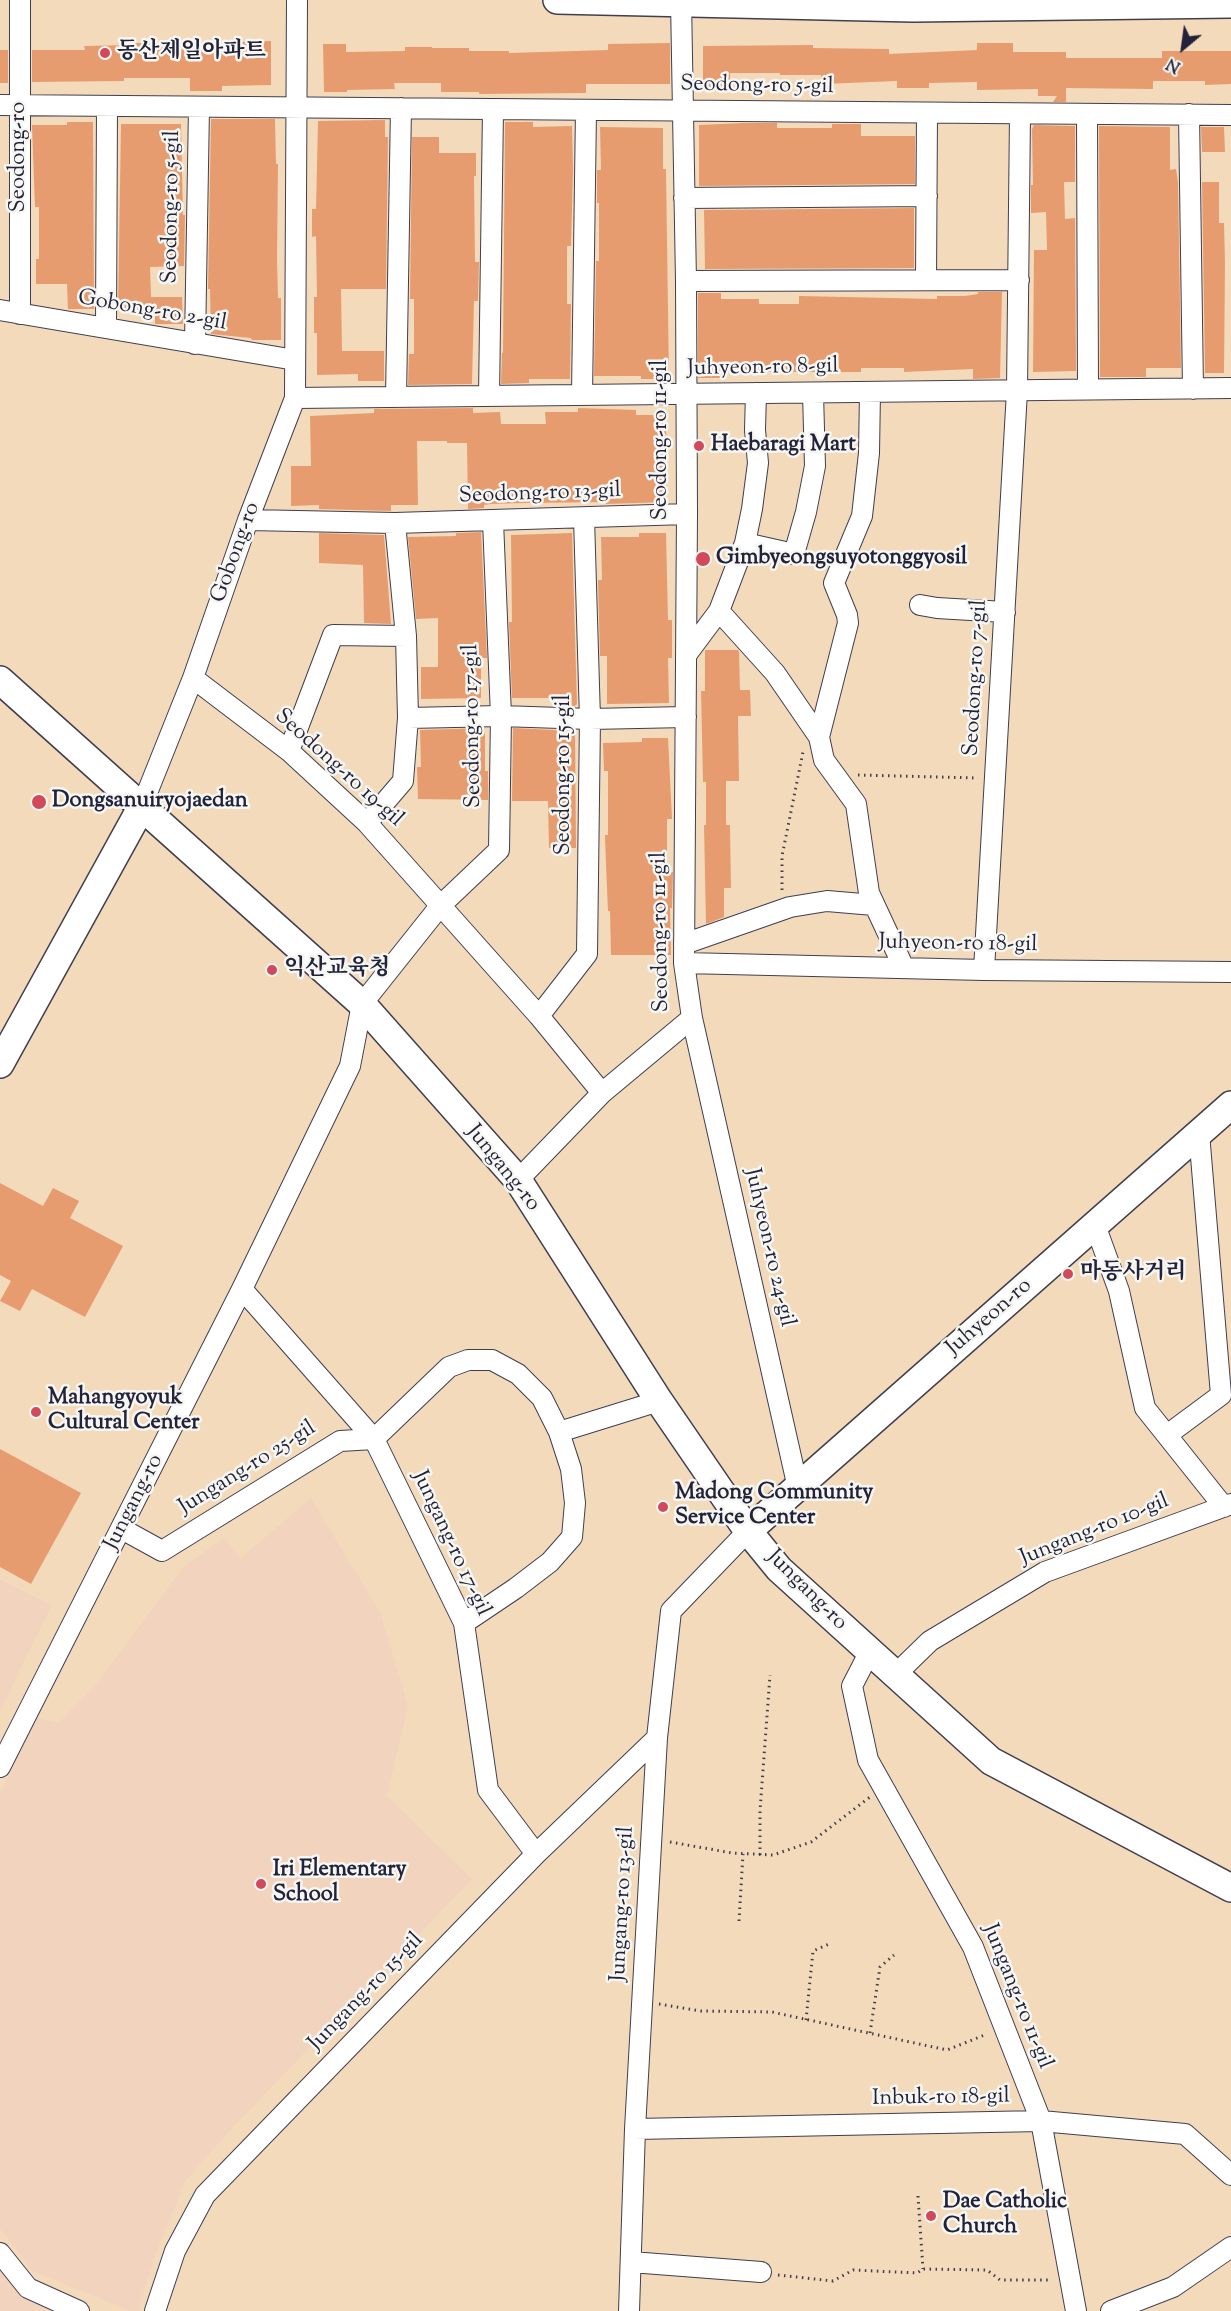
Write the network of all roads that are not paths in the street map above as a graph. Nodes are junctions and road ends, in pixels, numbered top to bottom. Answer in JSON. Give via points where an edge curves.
{"nodes":[{"id":1,"x":20,"y":0,"type":"edge"},
{"id":2,"x":297,"y":0,"type":"edge"},
{"id":3,"x":557,"y":0,"type":"edge"},
{"id":4,"x":681,"y":1,"type":"edge"},
{"id":5,"x":1194,"y":2,"type":"edge"},
{"id":6,"x":913,"y":4,"type":"edge"},
{"id":7,"x":1231,"y":4,"type":"edge"},
{"id":8,"x":0,"y":105,"type":"edge"},
{"id":9,"x":21,"y":105,"type":"junction"},
{"id":10,"x":108,"y":106,"type":"junction"},
{"id":11,"x":199,"y":107,"type":"junction"},
{"id":12,"x":296,"y":108,"type":"junction"},
{"id":13,"x":401,"y":108,"type":"junction"},
{"id":14,"x":493,"y":109,"type":"junction"},
{"id":15,"x":586,"y":110,"type":"junction"},
{"id":16,"x":683,"y":111,"type":"junction"},
{"id":17,"x":927,"y":113,"type":"junction"},
{"id":18,"x":1020,"y":114,"type":"junction"},
{"id":19,"x":1087,"y":114,"type":"junction"},
{"id":20,"x":1189,"y":114,"type":"junction"},
{"id":21,"x":1231,"y":115,"type":"edge"},
{"id":22,"x":927,"y":196,"type":"junction"},
{"id":23,"x":684,"y":198,"type":"junction"},
{"id":24,"x":926,"y":280,"type":"junction"},
{"id":25,"x":1019,"y":280,"type":"junction"},
{"id":26,"x":686,"y":281,"type":"junction"},
{"id":27,"x":0,"y":310,"type":"edge"},
{"id":28,"x":20,"y":314,"type":"junction"},
{"id":29,"x":106,"y":328,"type":"junction"},
{"id":30,"x":195,"y":344,"type":"junction"},
{"id":31,"x":295,"y":360,"type":"junction"},
{"id":32,"x":1231,"y":388,"type":"edge"},
{"id":33,"x":1088,"y":389,"type":"junction"},
{"id":34,"x":1193,"y":389,"type":"junction"},
{"id":35,"x":1017,"y":391,"type":"junction"},
{"id":36,"x":870,"y":392,"type":"junction"},
{"id":37,"x":756,"y":393,"type":"junction"},
{"id":38,"x":813,"y":393,"type":"junction"},
{"id":39,"x":686,"y":394,"type":"junction"},
{"id":40,"x":582,"y":395,"type":"junction"},
{"id":41,"x":489,"y":396,"type":"junction"},
{"id":42,"x":396,"y":397,"type":"junction"},
{"id":43,"x":295,"y":398,"type":"junction"},
{"id":44,"x":687,"y":514,"type":"junction"},
{"id":45,"x":584,"y":518,"type":"junction"},
{"id":46,"x":248,"y":520,"type":"junction"},
{"id":47,"x":493,"y":521,"type":"junction"},
{"id":48,"x":395,"y":523,"type":"junction"},
{"id":49,"x":745,"y":543,"type":"junction"},
{"id":50,"x":920,"y":605,"type":"dead end"},
{"id":51,"x":719,"y":611,"type":"junction"},
{"id":52,"x":1005,"y":612,"type":"junction"},
{"id":53,"x":406,"y":636,"type":"junction"},
{"id":54,"x":687,"y":654,"type":"junction"},
{"id":55,"x":193,"y":678,"type":"junction"},
{"id":56,"x":0,"y":680,"type":"edge"},
{"id":57,"x":501,"y":716,"type":"junction"},
{"id":58,"x":408,"y":717,"type":"junction"},
{"id":59,"x":686,"y":717,"type":"junction"},
{"id":60,"x":590,"y":719,"type":"junction"},
{"id":61,"x":814,"y":731,"type":"junction"},
{"id":62,"x":289,"y":751,"type":"junction"},
{"id":63,"x":141,"y":808,"type":"junction"},
{"id":64,"x":368,"y":823,"type":"junction"},
{"id":65,"x":874,"y":905,"type":"junction"},
{"id":66,"x":440,"y":906,"type":"junction"},
{"id":67,"x":684,"y":953,"type":"junction"},
{"id":68,"x":904,"y":968,"type":"junction"},
{"id":69,"x":984,"y":970,"type":"junction"},
{"id":70,"x":1231,"y":972,"type":"edge"},
{"id":71,"x":362,"y":1004,"type":"junction"},
{"id":72,"x":539,"y":1016,"type":"junction"},
{"id":73,"x":692,"y":1018,"type":"junction"},
{"id":74,"x":0,"y":1064,"type":"edge"},
{"id":75,"x":602,"y":1093,"type":"junction"},
{"id":76,"x":1231,"y":1105,"type":"edge"},
{"id":77,"x":1199,"y":1132,"type":"junction"},
{"id":78,"x":518,"y":1180,"type":"junction"},
{"id":79,"x":1095,"y":1225,"type":"junction"},
{"id":80,"x":242,"y":1289,"type":"junction"},
{"id":81,"x":1223,"y":1317,"type":"edge"},
{"id":82,"x":659,"y":1401,"type":"junction"},
{"id":83,"x":560,"y":1432,"type":"junction"},
{"id":84,"x":1167,"y":1435,"type":"junction"},
{"id":85,"x":374,"y":1439,"type":"junction"},
{"id":86,"x":798,"y":1488,"type":"junction"},
{"id":87,"x":1227,"y":1505,"type":"edge"},
{"id":88,"x":122,"y":1529,"type":"junction"},
{"id":89,"x":748,"y":1531,"type":"junction"},
{"id":90,"x":464,"y":1623,"type":"junction"},
{"id":91,"x":869,"y":1653,"type":"junction"},
{"id":92,"x":895,"y":1675,"type":"junction"},
{"id":93,"x":657,"y":1738,"type":"junction"},
{"id":94,"x":0,"y":1767,"type":"edge"},
{"id":95,"x":536,"y":1854,"type":"junction"},
{"id":96,"x":1231,"y":1888,"type":"edge"},
{"id":97,"x":1041,"y":2121,"type":"junction"},
{"id":98,"x":635,"y":2129,"type":"junction"},
{"id":99,"x":1231,"y":2175,"type":"edge"},
{"id":100,"x":1231,"y":2247,"type":"edge"},
{"id":101,"x":0,"y":2253,"type":"edge"},
{"id":102,"x":631,"y":2262,"type":"junction"},
{"id":103,"x":761,"y":2272,"type":"road end"},
{"id":104,"x":79,"y":2311,"type":"edge"},
{"id":105,"x":155,"y":2311,"type":"edge"},
{"id":106,"x":629,"y":2311,"type":"edge"},
{"id":107,"x":1076,"y":2311,"type":"edge"},
{"id":108,"x":1111,"y":2311,"type":"edge"}],
"edges":[{"from":1,"to":9,"type":"street","name":"Seodong-ro"},
{"from":2,"to":12,"type":"street","name":"Gobong-ro"},
{"from":3,"to":4,"type":"street"},
{"from":4,"to":6,"type":"street"},
{"from":4,"to":16,"type":"street","name":"Seodong-ro 11-gil"},
{"from":5,"to":6,"type":"street"},
{"from":5,"to":7,"type":"street"},
{"from":8,"to":9,"type":"street","name":"Seodong-ro 5-gil"},
{"from":9,"to":10,"type":"street","name":"Seodong-ro 5-gil"},
{"from":9,"to":28,"type":"street","name":"Seodong-ro"},
{"from":10,"to":11,"type":"street","name":"Seodong-ro 5-gil"},
{"from":10,"to":29,"type":"street"},
{"from":11,"to":12,"type":"street","name":"Seodong-ro 5-gil"},
{"from":11,"to":30,"type":"street","name":"Seodong-ro 5-gil"},
{"from":12,"to":13,"type":"street","name":"Seodong-ro 5-gil"},
{"from":12,"to":31,"type":"street","name":"Gobong-ro"},
{"from":13,"to":14,"type":"street","name":"Seodong-ro 5-gil"},
{"from":13,"to":42,"type":"street"},
{"from":14,"to":15,"type":"street","name":"Seodong-ro 5-gil"},
{"from":14,"to":41,"type":"street"},
{"from":15,"to":16,"type":"street","name":"Seodong-ro 5-gil"},
{"from":15,"to":40,"type":"street"},
{"from":16,"to":17,"type":"street","name":"Seodong-ro 5-gil"},
{"from":16,"to":23,"type":"street","name":"Seodong-ro 11-gil"},
{"from":17,"to":18,"type":"street","name":"Seodong-ro 5-gil"},
{"from":17,"to":22,"type":"street"},
{"from":18,"to":19,"type":"street","name":"Seodong-ro 5-gil"},
{"from":18,"to":25,"type":"street","name":"Seodong-ro 7-gil"},
{"from":19,"to":20,"type":"street","name":"Seodong-ro 5-gil"},
{"from":19,"to":33,"type":"street"},
{"from":20,"to":21,"type":"street","name":"Seodong-ro 5-gil"},
{"from":20,"to":34,"type":"street"},
{"from":22,"to":23,"type":"street"},
{"from":22,"to":24,"type":"street"},
{"from":23,"to":26,"type":"street","name":"Seodong-ro 11-gil"},
{"from":24,"to":25,"type":"street"},
{"from":24,"to":26,"type":"street"},
{"from":25,"to":35,"type":"street","name":"Seodong-ro 7-gil"},
{"from":26,"to":39,"type":"street","name":"Seodong-ro 11-gil"},
{"from":27,"to":28,"type":"street","name":"Gobong-ro 2-gil"},
{"from":28,"to":29,"type":"street","name":"Gobong-ro 2-gil"},
{"from":29,"to":30,"type":"street","name":"Gobong-ro 2-gil"},
{"from":30,"to":31,"type":"street","name":"Gobong-ro 2-gil"},
{"from":31,"to":43,"type":"street","name":"Gobong-ro"},
{"from":32,"to":34,"type":"street","name":"Juhyeon-ro 8-gil"},
{"from":33,"to":34,"type":"street","name":"Juhyeon-ro 8-gil"},
{"from":33,"to":35,"type":"street","name":"Juhyeon-ro 8-gil"},
{"from":35,"to":36,"type":"street","name":"Juhyeon-ro 8-gil"},
{"from":35,"to":52,"type":"street","name":"Seodong-ro 7-gil"},
{"from":36,"to":38,"type":"street","name":"Juhyeon-ro 8-gil"},
{"from":36,"to":61,"type":"street","via":[[862,516],[834,583],[848,623]]},
{"from":37,"to":38,"type":"street","name":"Juhyeon-ro 8-gil"},
{"from":37,"to":39,"type":"street","name":"Juhyeon-ro 8-gil"},
{"from":37,"to":49,"type":"street","via":[[758,463]]},
{"from":38,"to":49,"type":"street","via":[[815,466],[794,554]]},
{"from":39,"to":40,"type":"street","name":"Juhyeon-ro 8-gil"},
{"from":39,"to":44,"type":"street","name":"Seodong-ro 11-gil"},
{"from":40,"to":41,"type":"street","name":"Juhyeon-ro 8-gil"},
{"from":41,"to":42,"type":"street","name":"Juhyeon-ro 8-gil"},
{"from":42,"to":43,"type":"street","name":"Juhyeon-ro 8-gil"},
{"from":43,"to":46,"type":"street","name":"Gobong-ro"},
{"from":44,"to":45,"type":"street","name":"Seodong-ro 13-gil"},
{"from":44,"to":54,"type":"street","name":"Seodong-ro 11-gil"},
{"from":45,"to":47,"type":"street","name":"Seodong-ro 13-gil"},
{"from":45,"to":60,"type":"street","name":"Seodong-ro 15-gil"},
{"from":46,"to":48,"type":"street","name":"Seodong-ro 13-gil"},
{"from":46,"to":55,"type":"street","name":"Gobong-ro"},
{"from":47,"to":48,"type":"street","name":"Seodong-ro 13-gil"},
{"from":47,"to":57,"type":"street","name":"Seodong-ro 17-gil"},
{"from":48,"to":53,"type":"street"},
{"from":49,"to":51,"type":"street"},
{"from":50,"to":52,"type":"street"},
{"from":51,"to":54,"type":"street"},
{"from":51,"to":61,"type":"street","via":[[775,673]]},
{"from":52,"to":69,"type":"street","name":"Seodong-ro 7-gil"},
{"from":53,"to":58,"type":"street"},
{"from":53,"to":62,"type":"street","via":[[333,635]]},
{"from":54,"to":59,"type":"street","name":"Seodong-ro 11-gil"},
{"from":55,"to":62,"type":"street","name":"Seodong-ro 19-gil"},
{"from":55,"to":63,"type":"street","name":"Gobong-ro"},
{"from":56,"to":63,"type":"street","name":"Jungang-ro"},
{"from":57,"to":58,"type":"street"},
{"from":57,"to":60,"type":"street"},
{"from":57,"to":66,"type":"street","name":"Seodong-ro 17-gil","via":[[499,850]]},
{"from":58,"to":64,"type":"street","via":[[403,781]]},
{"from":59,"to":60,"type":"street"},
{"from":59,"to":67,"type":"street","name":"Seodong-ro 11-gil"},
{"from":60,"to":72,"type":"street","name":"Seodong-ro 15-gil","via":[[587,954]]},
{"from":61,"to":65,"type":"street","via":[[824,760],[856,804]]},
{"from":62,"to":64,"type":"street","name":"Seodong-ro 19-gil"},
{"from":63,"to":71,"type":"street","name":"Jungang-ro"},
{"from":63,"to":74,"type":"street","name":"Gobong-ro"},
{"from":64,"to":66,"type":"street","name":"Seodong-ro 19-gil"},
{"from":65,"to":67,"type":"street","via":[[827,901],[782,910]]},
{"from":65,"to":68,"type":"street"},
{"from":66,"to":71,"type":"street"},
{"from":66,"to":72,"type":"street","name":"Seodong-ro 19-gil"},
{"from":67,"to":68,"type":"street","name":"Juhyeon-ro 18-gil"},
{"from":67,"to":73,"type":"street","name":"Seodong-ro 11-gil"},
{"from":68,"to":69,"type":"street","name":"Juhyeon-ro 18-gil"},
{"from":69,"to":70,"type":"street","name":"Juhyeon-ro 18-gil"},
{"from":71,"to":78,"type":"street","name":"Jungang-ro"},
{"from":71,"to":80,"type":"street","name":"Jungang-ro","via":[[350,1066]]},
{"from":72,"to":75,"type":"street","name":"Seodong-ro 19-gil"},
{"from":73,"to":75,"type":"street","name":"Seodong-ro 11-gil"},
{"from":73,"to":86,"type":"street","name":"Juhyeon-ro 24-gil"},
{"from":75,"to":78,"type":"street","name":"Seodong-ro 11-gil"},
{"from":76,"to":77,"type":"street","name":"Juhyeon-ro"},
{"from":77,"to":79,"type":"street","name":"Juhyeon-ro"},
{"from":77,"to":81,"type":"street"},
{"from":78,"to":82,"type":"street","name":"Jungang-ro"},
{"from":79,"to":84,"type":"street","via":[[1119,1292],[1145,1408]]},
{"from":79,"to":86,"type":"street","name":"Juhyeon-ro"},
{"from":80,"to":85,"type":"street","name":"Jungang-ro 17-gil"},
{"from":80,"to":88,"type":"street","name":"Jungang-ro"},
{"from":81,"to":84,"type":"street","via":[[1221,1395]]},
{"from":82,"to":83,"type":"street"},
{"from":82,"to":89,"type":"street","name":"Jungang-ro"},
{"from":83,"to":85,"type":"street","via":[[542,1398],[518,1374],[492,1360],[468,1360],[449,1367]]},
{"from":83,"to":90,"type":"street","via":[[571,1469],[575,1503],[572,1537],[550,1562]]},
{"from":84,"to":87,"type":"street"},
{"from":85,"to":88,"type":"street","name":"Jungang-ro 25-gil","via":[[340,1441],[162,1551]]},
{"from":85,"to":90,"type":"street","name":"Jungang-ro 17-gil"},
{"from":86,"to":89,"type":"street","name":"Juhyeon-ro"},
{"from":87,"to":92,"type":"street","name":"Jungang-ro 10-gil","via":[[1045,1572],[930,1641]]},
{"from":88,"to":94,"type":"street","name":"Jungang-ro"},
{"from":89,"to":91,"type":"street","name":"Jungang-ro","via":[[778,1569]]},
{"from":89,"to":93,"type":"street","name":"Jungang-ro 13-gil","via":[[671,1611]]},
{"from":90,"to":95,"type":"street","name":"Jungang-ro 17-gil","via":[[488,1790]]},
{"from":91,"to":92,"type":"street","name":"Jungang-ro"},
{"from":91,"to":97,"type":"street","name":"Jungang-ro 11-gil","via":[[852,1686],[868,1760],[973,1947]]},
{"from":92,"to":96,"type":"street","name":"Jungang-ro","via":[[991,1761]]},
{"from":93,"to":95,"type":"street","name":"Jungang-ro 15-gil"},
{"from":93,"to":98,"type":"street","name":"Jungang-ro 13-gil"},
{"from":95,"to":105,"type":"street","name":"Jungang-ro 15-gil","via":[[205,2195],[175,2251]]},
{"from":97,"to":98,"type":"street","name":"Inbuk-ro 18-gil"},
{"from":97,"to":99,"type":"street","name":"Inbuk-ro 18-gil","via":[[1185,2134]]},
{"from":97,"to":107,"type":"street","name":"Jungang-ro 11-gil"},
{"from":98,"to":102,"type":"street","name":"Jungang-ro 13-gil"},
{"from":100,"to":108,"type":"street","via":[[1173,2287]]},
{"from":101,"to":104,"type":"street","via":[[28,2288]]},
{"from":102,"to":103,"type":"street"},
{"from":102,"to":106,"type":"street","name":"Jungang-ro 13-gil"}]}
